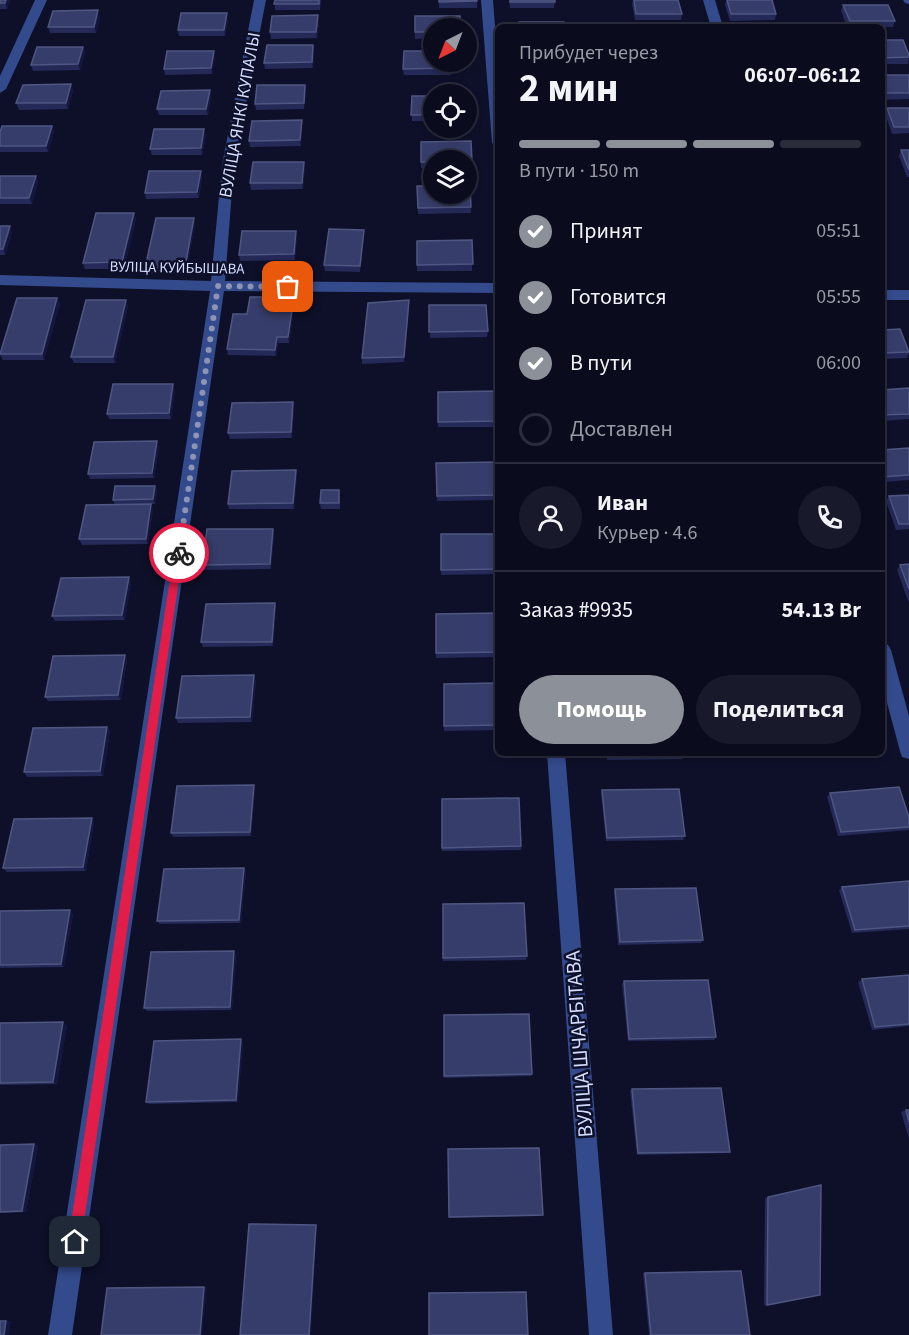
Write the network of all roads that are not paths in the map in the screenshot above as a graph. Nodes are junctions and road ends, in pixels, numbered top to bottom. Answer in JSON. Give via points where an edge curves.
{"nodes":[{"id":1,"x":41,"y":0,"type":"edge"},
{"id":2,"x":260,"y":0,"type":"edge"},
{"id":3,"x":487,"y":0,"type":"edge"},
{"id":4,"x":709,"y":0,"type":"edge"},
{"id":5,"x":716,"y":24,"type":"edge"},
{"id":6,"x":0,"y":89,"type":"edge"},
{"id":7,"x":495,"y":104,"type":"edge"},
{"id":8,"x":0,"y":280,"type":"edge"},
{"id":9,"x":218,"y":286,"type":"junction"},
{"id":10,"x":495,"y":288,"type":"edge"},
{"id":11,"x":885,"y":295,"type":"edge"},
{"id":12,"x":909,"y":295,"type":"edge"},
{"id":13,"x":885,"y":661,"type":"edge"},
{"id":14,"x":909,"y":751,"type":"edge"},
{"id":15,"x":556,"y":756,"type":"edge"},
{"id":16,"x":60,"y":1335,"type":"edge"},
{"id":17,"x":601,"y":1335,"type":"edge"}],
"edges":[{"from":1,"to":6,"type":"street"},
{"from":2,"to":9,"type":"street","name":"ВУЛІЦА ЯНКІ КУПАЛЫ","via":[[228,165]]},
{"from":3,"to":7,"type":"street"},
{"from":4,"to":5,"type":"street"},
{"from":8,"to":9,"type":"street","name":"ВУЛІЦА КУЙБЫШАВА"},
{"from":9,"to":10,"type":"street","name":"ВУЛІЦА КУЙБЫШАВА"},
{"from":9,"to":16,"type":"street","name":"ВУЛІЦА ЯНКІ КУПАЛЫ"},
{"from":11,"to":12,"type":"street"},
{"from":13,"to":14,"type":"street"},
{"from":15,"to":17,"type":"street","name":"ВУЛІЦА ШЧАРБІТАВА"}]}
